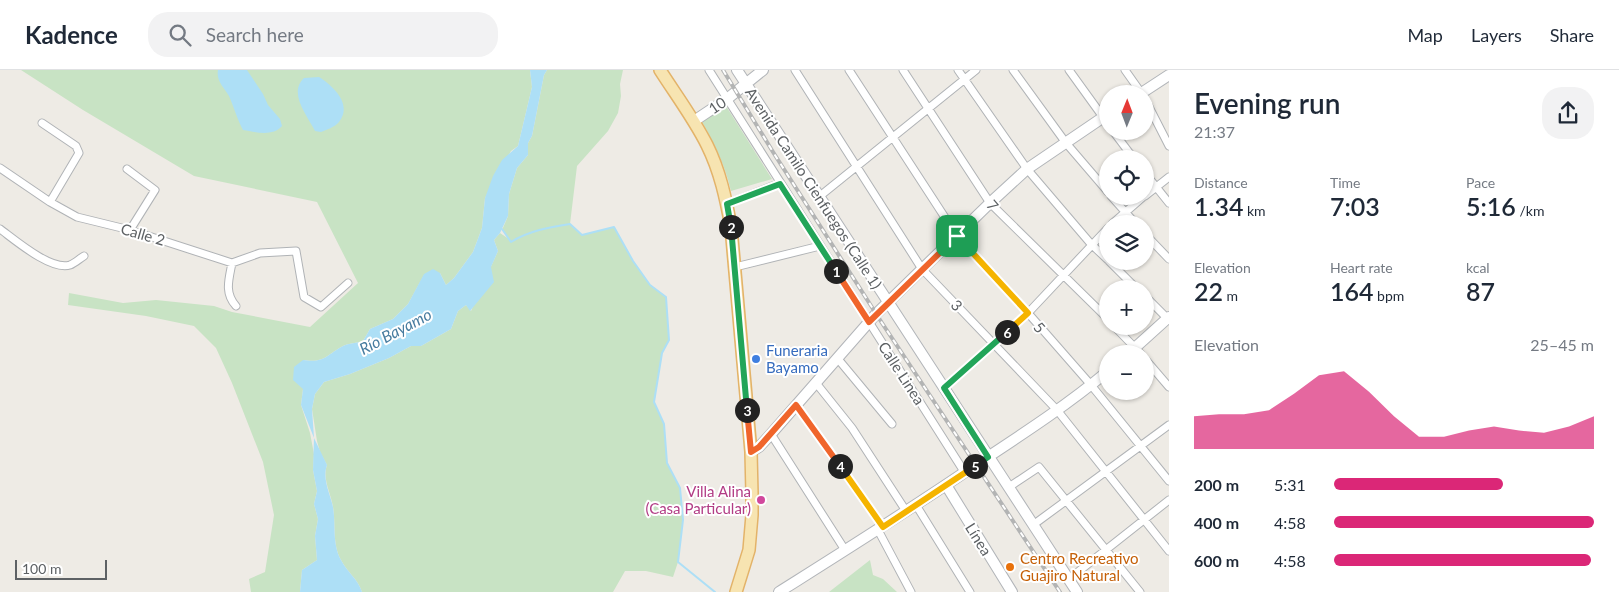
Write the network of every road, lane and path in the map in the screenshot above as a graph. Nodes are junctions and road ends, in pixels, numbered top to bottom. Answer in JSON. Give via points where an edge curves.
{"nodes":[{"id":1,"x":660,"y":70,"type":"edge"},
{"id":2,"x":709,"y":70,"type":"edge"},
{"id":3,"x":738,"y":70,"type":"edge"},
{"id":4,"x":763,"y":70,"type":"edge"},
{"id":5,"x":795,"y":70,"type":"edge"},
{"id":6,"x":849,"y":70,"type":"edge"},
{"id":7,"x":904,"y":70,"type":"edge"},
{"id":8,"x":958,"y":70,"type":"edge"},
{"id":9,"x":976,"y":70,"type":"edge"},
{"id":10,"x":1013,"y":70,"type":"edge"},
{"id":11,"x":1069,"y":70,"type":"edge"},
{"id":12,"x":1125,"y":70,"type":"edge"},
{"id":13,"x":1169,"y":75,"type":"edge"},
{"id":14,"x":964,"y":80,"type":"junction"},
{"id":15,"x":746,"y":84,"type":"junction"},
{"id":16,"x":1135,"y":85,"type":"edge"},
{"id":17,"x":1154,"y":86,"type":"edge"},
{"id":18,"x":727,"y":99,"type":"junction"},
{"id":19,"x":929,"y":110,"type":"junction"},
{"id":20,"x":1099,"y":110,"type":"edge"},
{"id":21,"x":1154,"y":118,"type":"edge"},
{"id":22,"x":694,"y":121,"type":"junction"},
{"id":23,"x":42,"y":123,"type":"dead end"},
{"id":24,"x":1099,"y":123,"type":"edge"},
{"id":25,"x":892,"y":138,"type":"junction"},
{"id":26,"x":1066,"y":143,"type":"junction"},
{"id":27,"x":1169,"y":146,"type":"edge"},
{"id":28,"x":858,"y":166,"type":"junction"},
{"id":29,"x":0,"y":168,"type":"edge"},
{"id":30,"x":127,"y":168,"type":"dead end"},
{"id":31,"x":1026,"y":169,"type":"junction"},
{"id":32,"x":1169,"y":177,"type":"edge"},
{"id":33,"x":1099,"y":182,"type":"edge"},
{"id":34,"x":780,"y":184,"type":"junction"},
{"id":35,"x":1154,"y":184,"type":"edge"},
{"id":36,"x":1156,"y":187,"type":"junction"},
{"id":37,"x":820,"y":196,"type":"junction"},
{"id":38,"x":50,"y":202,"type":"junction"},
{"id":39,"x":990,"y":203,"type":"junction"},
{"id":40,"x":1169,"y":203,"type":"edge"},
{"id":41,"x":727,"y":204,"type":"junction"},
{"id":42,"x":1118,"y":205,"type":"edge"},
{"id":43,"x":1133,"y":205,"type":"edge"},
{"id":44,"x":1124,"y":212,"type":"junction"},
{"id":45,"x":1121,"y":215,"type":"edge"},
{"id":46,"x":1127,"y":215,"type":"edge"},
{"id":47,"x":0,"y":230,"type":"edge"},
{"id":48,"x":130,"y":230,"type":"junction"},
{"id":49,"x":957,"y":236,"type":"junction"},
{"id":50,"x":1099,"y":236,"type":"edge"},
{"id":51,"x":1154,"y":243,"type":"edge"},
{"id":52,"x":1091,"y":244,"type":"junction"},
{"id":53,"x":820,"y":246,"type":"junction"},
{"id":54,"x":1099,"y":252,"type":"edge"},
{"id":55,"x":84,"y":256,"type":"dead end"},
{"id":56,"x":1169,"y":259,"type":"edge"},
{"id":57,"x":232,"y":263,"type":"junction"},
{"id":58,"x":735,"y":267,"type":"junction"},
{"id":59,"x":922,"y":269,"type":"junction"},
{"id":60,"x":1118,"y":270,"type":"edge"},
{"id":61,"x":1063,"y":274,"type":"junction"},
{"id":62,"x":1128,"y":280,"type":"edge"},
{"id":63,"x":348,"y":284,"type":"dead end"},
{"id":64,"x":888,"y":302,"type":"junction"},
{"id":65,"x":1154,"y":305,"type":"edge"},
{"id":66,"x":236,"y":306,"type":"dead end"},
{"id":67,"x":1099,"y":310,"type":"edge"},
{"id":68,"x":1028,"y":313,"type":"junction"},
{"id":69,"x":1168,"y":319,"type":"edge"},
{"id":70,"x":869,"y":322,"type":"junction"},
{"id":71,"x":1121,"y":335,"type":"edge"},
{"id":72,"x":994,"y":344,"type":"junction"},
{"id":73,"x":1129,"y":345,"type":"edge"},
{"id":74,"x":1142,"y":345,"type":"edge"},
{"id":75,"x":838,"y":359,"type":"junction"},
{"id":76,"x":1154,"y":370,"type":"edge"},
{"id":77,"x":1099,"y":378,"type":"edge"},
{"id":78,"x":816,"y":383,"type":"junction"},
{"id":79,"x":1091,"y":385,"type":"junction"},
{"id":80,"x":1169,"y":387,"type":"edge"},
{"id":81,"x":944,"y":388,"type":"junction"},
{"id":82,"x":796,"y":405,"type":"junction"},
{"id":83,"x":1057,"y":410,"type":"junction"},
{"id":84,"x":892,"y":424,"type":"dead end"},
{"id":85,"x":1169,"y":424,"type":"edge"},
{"id":86,"x":771,"y":434,"type":"junction"},
{"id":87,"x":1140,"y":446,"type":"junction"},
{"id":88,"x":751,"y":452,"type":"junction"},
{"id":89,"x":988,"y":457,"type":"junction"},
{"id":90,"x":1105,"y":472,"type":"junction"},
{"id":91,"x":965,"y":473,"type":"junction"},
{"id":92,"x":1169,"y":481,"type":"edge"},
{"id":93,"x":946,"y":485,"type":"junction"},
{"id":94,"x":1009,"y":487,"type":"junction"},
{"id":95,"x":1066,"y":500,"type":"junction"},
{"id":96,"x":1169,"y":500,"type":"edge"},
{"id":97,"x":916,"y":505,"type":"junction"},
{"id":98,"x":906,"y":511,"type":"junction"},
{"id":99,"x":1144,"y":521,"type":"junction"},
{"id":100,"x":1033,"y":525,"type":"junction"},
{"id":101,"x":881,"y":528,"type":"junction"},
{"id":102,"x":845,"y":550,"type":"junction"},
{"id":103,"x":1106,"y":550,"type":"junction"},
{"id":104,"x":1169,"y":551,"type":"edge"},
{"id":105,"x":1069,"y":579,"type":"junction"},
{"id":106,"x":736,"y":592,"type":"edge"},
{"id":107,"x":780,"y":592,"type":"edge"},
{"id":108,"x":911,"y":592,"type":"edge"},
{"id":109,"x":970,"y":592,"type":"edge"},
{"id":110,"x":1012,"y":592,"type":"edge"},
{"id":111,"x":1077,"y":592,"type":"edge"},
{"id":112,"x":1140,"y":592,"type":"edge"}],
"edges":[{"from":1,"to":22,"type":"main road"},
{"from":2,"to":18,"type":"street","name":"Calle Linea"},
{"from":3,"to":15,"type":"street","name":"Avenida Camilo Cienfuegos (Calle 1)"},
{"from":4,"to":15,"type":"street","name":"10"},
{"from":5,"to":28,"type":"street","name":"3"},
{"from":6,"to":25,"type":"street","name":"5"},
{"from":7,"to":19,"type":"street","name":"7"},
{"from":8,"to":14,"type":"street"},
{"from":9,"to":14,"type":"street"},
{"from":10,"to":26,"type":"street"},
{"from":11,"to":20,"type":"street"},
{"from":12,"to":16,"type":"street"},
{"from":13,"to":17,"type":"street"},
{"from":14,"to":19,"type":"street"},
{"from":14,"to":31,"type":"street"},
{"from":15,"to":18,"type":"street","name":"10"},
{"from":15,"to":37,"type":"street","name":"Avenida Camilo Cienfuegos (Calle 1)"},
{"from":18,"to":22,"type":"street","name":"10"},
{"from":18,"to":34,"type":"street","name":"Calle Linea"},
{"from":19,"to":25,"type":"street"},
{"from":19,"to":39,"type":"street","name":"7"},
{"from":21,"to":27,"type":"street"},
{"from":22,"to":41,"type":"main road","via":[[718,170]]},
{"from":23,"to":38,"type":"street","via":[[76,146],[79,153]]},
{"from":24,"to":26,"type":"street"},
{"from":25,"to":28,"type":"street"},
{"from":25,"to":49,"type":"street","name":"5"},
{"from":26,"to":31,"type":"street"},
{"from":26,"to":33,"type":"street"},
{"from":28,"to":37,"type":"street"},
{"from":28,"to":59,"type":"street","name":"3"},
{"from":29,"to":38,"type":"street","name":"Calle 2"},
{"from":30,"to":48,"type":"street","via":[[155,190]]},
{"from":31,"to":39,"type":"street"},
{"from":31,"to":52,"type":"street"},
{"from":32,"to":36,"type":"street"},
{"from":34,"to":41,"type":"street"},
{"from":34,"to":53,"type":"street","name":"Calle Linea"},
{"from":35,"to":36,"type":"street"},
{"from":36,"to":40,"type":"street"},
{"from":37,"to":64,"type":"street","name":"Avenida Camilo Cienfuegos (Calle 1)"},
{"from":38,"to":48,"type":"street","name":"Calle 2","via":[[77,217]]},
{"from":39,"to":49,"type":"street"},
{"from":39,"to":61,"type":"street","name":"7"},
{"from":41,"to":58,"type":"main road"},
{"from":42,"to":44,"type":"street"},
{"from":43,"to":44,"type":"street"},
{"from":44,"to":45,"type":"street"},
{"from":44,"to":46,"type":"street"},
{"from":47,"to":55,"type":"street","via":[[56,264],[71,264]]},
{"from":48,"to":57,"type":"street","name":"Calle 2"},
{"from":49,"to":59,"type":"street"},
{"from":49,"to":68,"type":"street","name":"5"},
{"from":50,"to":52,"type":"street"},
{"from":51,"to":56,"type":"street"},
{"from":52,"to":54,"type":"street"},
{"from":52,"to":61,"type":"street"},
{"from":53,"to":58,"type":"street"},
{"from":53,"to":70,"type":"street","name":"Calle Linea"},
{"from":57,"to":63,"type":"street","via":[[260,253],[296,251],[304,297],[321,307]]},
{"from":57,"to":66,"type":"street","via":[[228,293]]},
{"from":58,"to":88,"type":"main road"},
{"from":59,"to":64,"type":"street"},
{"from":59,"to":72,"type":"street","name":"3"},
{"from":60,"to":62,"type":"street"},
{"from":61,"to":67,"type":"street","name":"7"},
{"from":61,"to":68,"type":"street"},
{"from":64,"to":70,"type":"street"},
{"from":64,"to":81,"type":"street","name":"Avenida Camilo Cienfuegos (Calle 1)"},
{"from":65,"to":69,"type":"street"},
{"from":68,"to":72,"type":"street"},
{"from":68,"to":79,"type":"street","name":"5"},
{"from":69,"to":74,"type":"street"},
{"from":70,"to":75,"type":"street"},
{"from":70,"to":91,"type":"street","name":"Calle Linea"},
{"from":71,"to":73,"type":"street"},
{"from":72,"to":81,"type":"street"},
{"from":72,"to":83,"type":"street","name":"3"},
{"from":75,"to":78,"type":"street"},
{"from":75,"to":84,"type":"street"},
{"from":76,"to":80,"type":"street"},
{"from":77,"to":79,"type":"street"},
{"from":78,"to":82,"type":"street"},
{"from":78,"to":98,"type":"street","via":[[852,428]]},
{"from":79,"to":83,"type":"street"},
{"from":79,"to":87,"type":"street","name":"5"},
{"from":81,"to":89,"type":"street","name":"Avenida Camilo Cienfuegos (Calle 1)"},
{"from":82,"to":86,"type":"street"},
{"from":82,"to":101,"type":"street"},
{"from":83,"to":89,"type":"street"},
{"from":83,"to":90,"type":"street","name":"3"},
{"from":85,"to":87,"type":"street"},
{"from":86,"to":88,"type":"street"},
{"from":86,"to":102,"type":"street"},
{"from":87,"to":90,"type":"street"},
{"from":87,"to":92,"type":"street","name":"5"},
{"from":88,"to":106,"type":"main road","via":[[751,536]]},
{"from":89,"to":91,"type":"street"},
{"from":89,"to":94,"type":"street","name":"Avenida Camilo Cienfuegos (Calle 1)"},
{"from":90,"to":95,"type":"street"},
{"from":90,"to":99,"type":"street","name":"3"},
{"from":91,"to":93,"type":"street"},
{"from":93,"to":97,"type":"street"},
{"from":93,"to":110,"type":"street","name":"Línea"},
{"from":94,"to":95,"type":"street","via":[[1039,467]]},
{"from":94,"to":100,"type":"street","name":"Avenida Camilo Cienfuegos (Calle 1)"},
{"from":95,"to":100,"type":"street"},
{"from":95,"to":103,"type":"street"},
{"from":96,"to":99,"type":"street"},
{"from":97,"to":98,"type":"street"},
{"from":97,"to":109,"type":"street"},
{"from":98,"to":101,"type":"street"},
{"from":99,"to":103,"type":"street"},
{"from":99,"to":104,"type":"street","name":"3"},
{"from":100,"to":105,"type":"street","name":"Avenida Camilo Cienfuegos (Calle 1)"},
{"from":101,"to":102,"type":"street"},
{"from":101,"to":108,"type":"street"},
{"from":102,"to":107,"type":"street"},
{"from":103,"to":105,"type":"street"},
{"from":103,"to":112,"type":"street"},
{"from":105,"to":111,"type":"street","name":"Avenida Camilo Cienfuegos (Calle 1)"}]}
